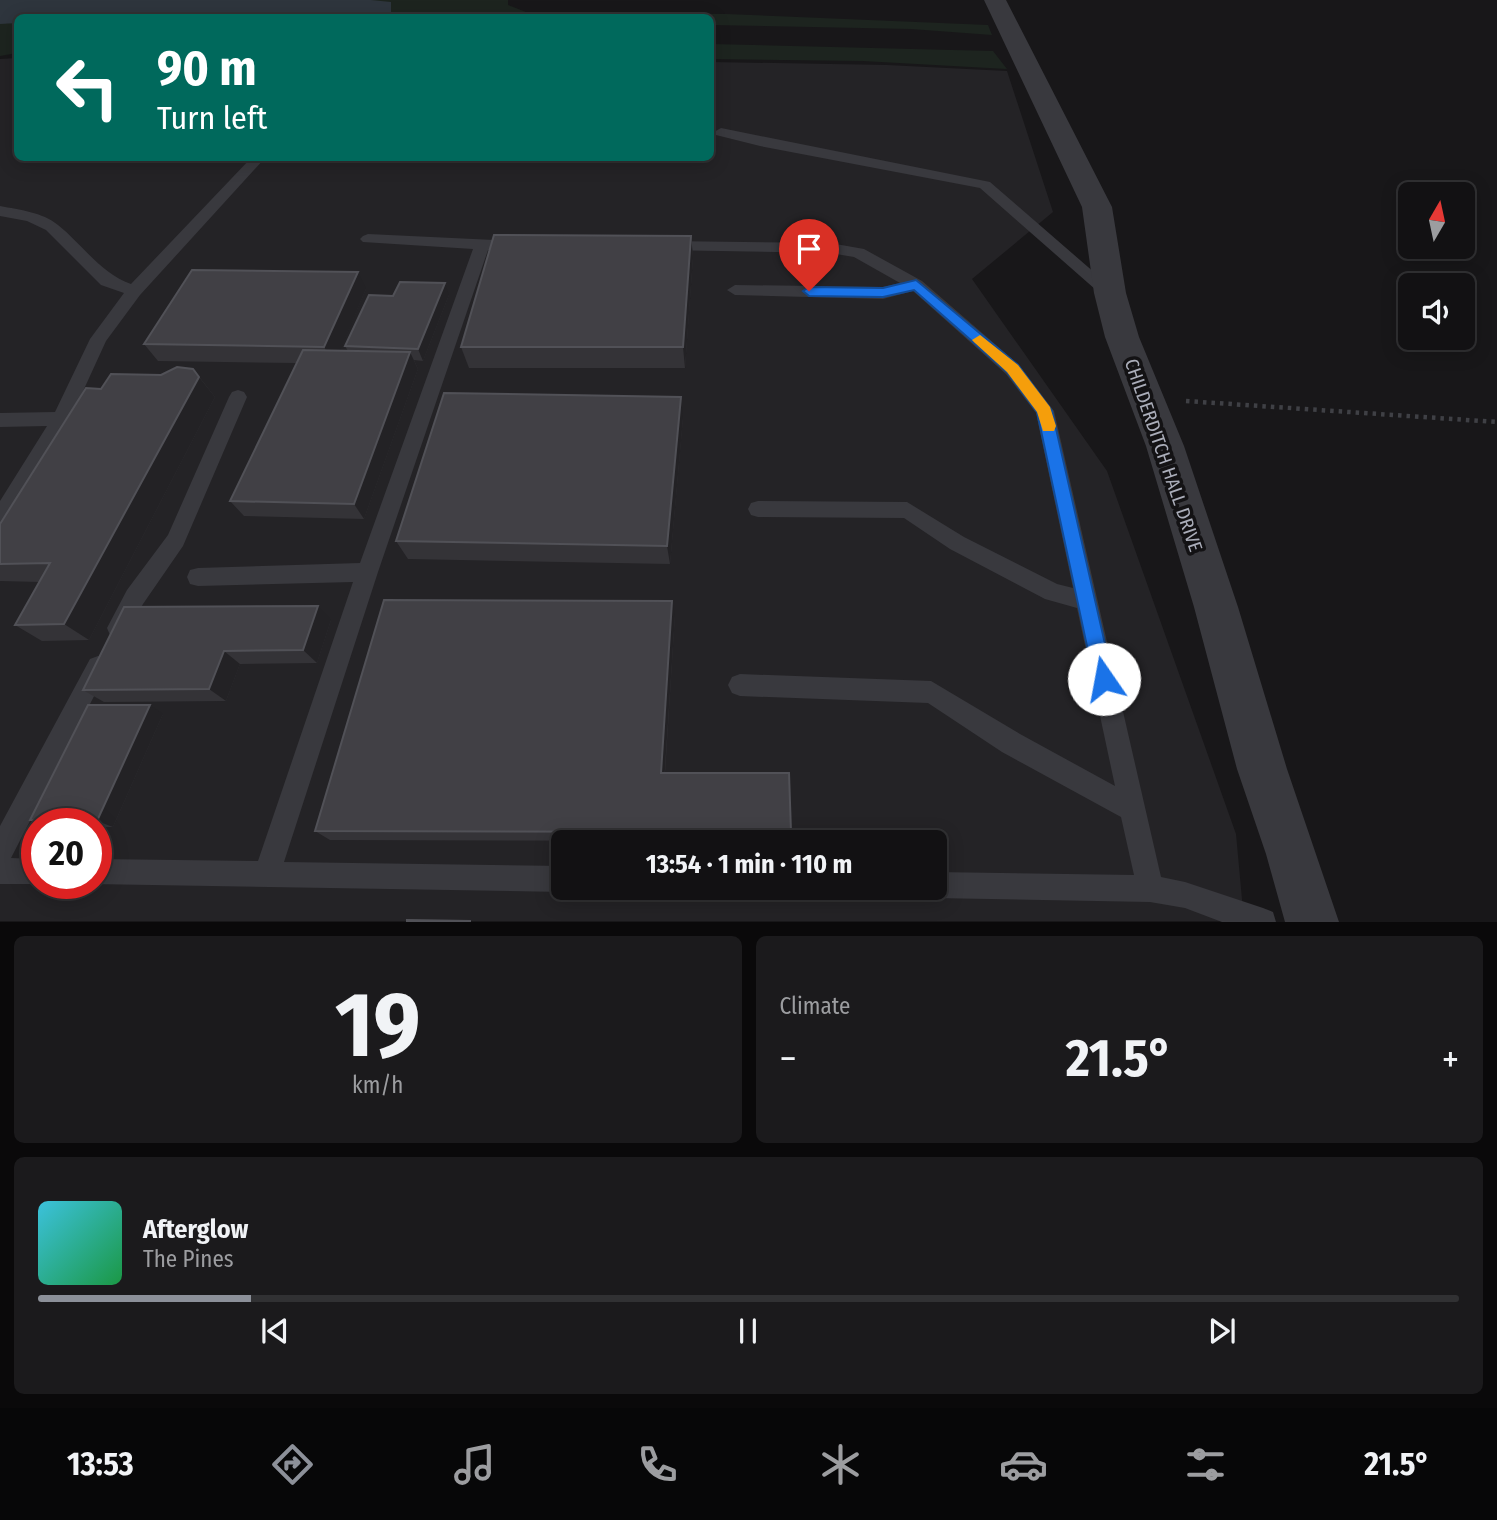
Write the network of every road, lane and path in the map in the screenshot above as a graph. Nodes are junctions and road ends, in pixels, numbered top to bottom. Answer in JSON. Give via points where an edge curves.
{"nodes":[{"id":1,"x":995,"y":0,"type":"edge"},
{"id":2,"x":721,"y":132,"type":"dead end"},
{"id":3,"x":255,"y":161,"type":"edge"},
{"id":4,"x":0,"y":211,"type":"edge"},
{"id":5,"x":368,"y":239,"type":"dead end"},
{"id":6,"x":482,"y":246,"type":"junction"},
{"id":7,"x":536,"y":246,"type":"edge"},
{"id":8,"x":644,"y":246,"type":"edge"},
{"id":9,"x":916,"y":285,"type":"junction"},
{"id":10,"x":735,"y":290,"type":"dead end"},
{"id":11,"x":134,"y":291,"type":"junction"},
{"id":12,"x":1110,"y":293,"type":"junction"},
{"id":13,"x":238,"y":397,"type":"dead end"},
{"id":14,"x":1146,"y":399,"type":"junction"},
{"id":15,"x":0,"y":419,"type":"edge"},
{"id":16,"x":61,"y":419,"type":"junction"},
{"id":17,"x":1497,"y":422,"type":"edge"},
{"id":18,"x":758,"y":509,"type":"dead end"},
{"id":19,"x":0,"y":519,"type":"edge"},
{"id":20,"x":367,"y":572,"type":"junction"},
{"id":21,"x":198,"y":578,"type":"dead end"},
{"id":22,"x":1086,"y":601,"type":"junction"},
{"id":23,"x":740,"y":685,"type":"dead end"},
{"id":24,"x":1132,"y":809,"type":"junction"},
{"id":25,"x":0,"y":852,"type":"edge"},
{"id":26,"x":0,"y":872,"type":"edge"},
{"id":27,"x":21,"y":872,"type":"edge"},
{"id":28,"x":112,"y":872,"type":"edge"},
{"id":29,"x":267,"y":874,"type":"junction"},
{"id":30,"x":551,"y":879,"type":"edge"},
{"id":31,"x":947,"y":885,"type":"edge"},
{"id":32,"x":1150,"y":889,"type":"junction"},
{"id":33,"x":1263,"y":922,"type":"edge"},
{"id":34,"x":1312,"y":922,"type":"edge"}],
"edges":[{"from":1,"to":12,"type":"street","name":"CHILDERDITCH HALL DRIVE","via":[[1097,207]]},
{"from":2,"to":12,"type":"lane","via":[[985,185]]},
{"from":3,"to":11,"type":"lane"},
{"from":4,"to":11,"type":"lane","via":[[31,217],[51,227],[107,281]]},
{"from":5,"to":6,"type":"lane"},
{"from":6,"to":7,"type":"lane"},
{"from":6,"to":20,"type":"lane"},
{"from":8,"to":9,"type":"lane","via":[[830,248],[858,253]]},
{"from":9,"to":10,"type":"lane","via":[[883,293]]},
{"from":9,"to":22,"type":"lane","via":[[1012,369],[1045,411]]},
{"from":11,"to":16,"type":"lane","via":[[99,339]]},
{"from":12,"to":14,"type":"street","name":"CHILDERDITCH HALL DRIVE"},
{"from":13,"to":25,"type":"lane","via":[[176,540],[135,597]]},
{"from":14,"to":17,"type":"path"},
{"from":14,"to":34,"type":"street","name":"CHILDERDITCH HALL DRIVE","via":[[1176,481]]},
{"from":15,"to":16,"type":"lane"},
{"from":16,"to":19,"type":"lane"},
{"from":18,"to":22,"type":"lane","via":[[907,510],[957,544],[1053,592]]},
{"from":20,"to":21,"type":"lane"},
{"from":20,"to":29,"type":"lane"},
{"from":22,"to":24,"type":"lane"},
{"from":23,"to":24,"type":"lane","via":[[931,692],[1011,743]]},
{"from":24,"to":32,"type":"lane"},
{"from":26,"to":27,"type":"lane"},
{"from":28,"to":29,"type":"lane"},
{"from":29,"to":30,"type":"lane"},
{"from":31,"to":32,"type":"lane"},
{"from":32,"to":33,"type":"lane","via":[[1185,895]]}]}
